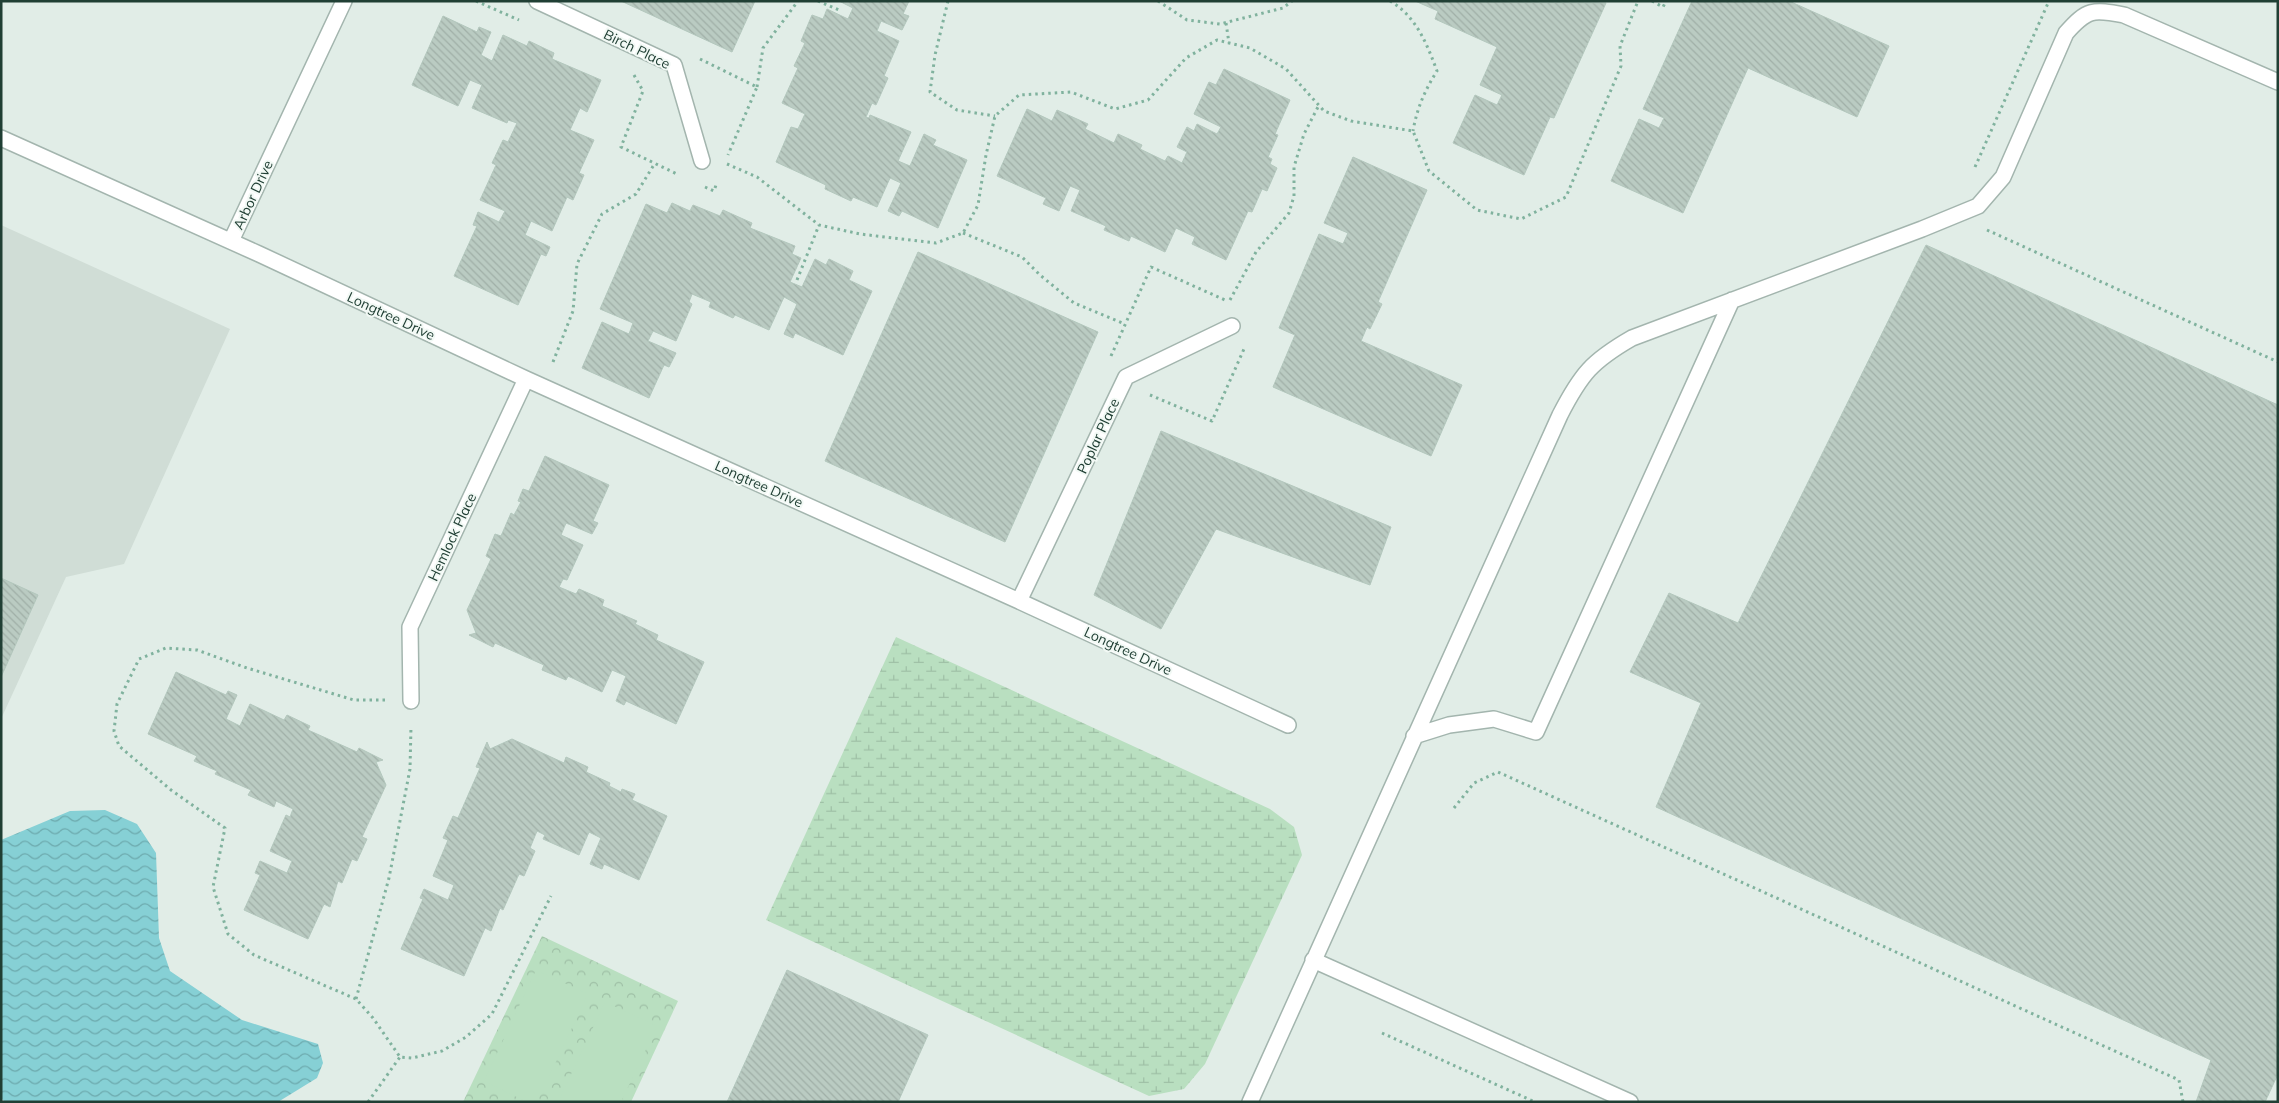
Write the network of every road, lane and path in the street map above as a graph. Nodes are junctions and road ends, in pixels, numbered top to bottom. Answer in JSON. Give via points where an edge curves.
{"nodes":[{"id":1,"x":344,"y":1,"type":"edge"},
{"id":2,"x":476,"y":1,"type":"edge"},
{"id":3,"x":537,"y":1,"type":"edge"},
{"id":4,"x":798,"y":1,"type":"edge"},
{"id":5,"x":818,"y":1,"type":"edge"},
{"id":6,"x":948,"y":1,"type":"edge"},
{"id":7,"x":1158,"y":1,"type":"edge"},
{"id":8,"x":1292,"y":1,"type":"edge"},
{"id":9,"x":1390,"y":1,"type":"edge"},
{"id":10,"x":1638,"y":1,"type":"edge"},
{"id":11,"x":1652,"y":1,"type":"edge"},
{"id":12,"x":1666,"y":1,"type":"edge"},
{"id":13,"x":2049,"y":1,"type":"edge"},
{"id":14,"x":838,"y":10,"type":"dead end"},
{"id":15,"x":521,"y":22,"type":"dead end"},
{"id":16,"x":1226,"y":23,"type":"junction"},
{"id":17,"x":1229,"y":43,"type":"junction"},
{"id":18,"x":700,"y":59,"type":"dead end"},
{"id":19,"x":631,"y":70,"type":"dead end"},
{"id":20,"x":2278,"y":82,"type":"edge"},
{"id":21,"x":757,"y":87,"type":"junction"},
{"id":22,"x":1319,"y":105,"type":"junction"},
{"id":23,"x":995,"y":116,"type":"junction"},
{"id":24,"x":1413,"y":131,"type":"junction"},
{"id":25,"x":1,"y":138,"type":"edge"},
{"id":26,"x":702,"y":162,"type":"dead end"},
{"id":27,"x":655,"y":163,"type":"junction"},
{"id":28,"x":725,"y":163,"type":"junction"},
{"id":29,"x":722,"y":170,"type":"dead end"},
{"id":30,"x":1973,"y":172,"type":"dead end"},
{"id":31,"x":680,"y":175,"type":"dead end"},
{"id":32,"x":719,"y":177,"type":"dead end"},
{"id":33,"x":697,"y":183,"type":"dead end"},
{"id":34,"x":819,"y":225,"type":"junction"},
{"id":35,"x":1980,"y":228,"type":"dead end"},
{"id":36,"x":963,"y":233,"type":"junction"},
{"id":37,"x":231,"y":241,"type":"junction"},
{"id":38,"x":797,"y":280,"type":"dead end"},
{"id":39,"x":1732,"y":300,"type":"junction"},
{"id":40,"x":1229,"y":302,"type":"dead end"},
{"id":41,"x":1125,"y":324,"type":"dead end"},
{"id":42,"x":1232,"y":326,"type":"dead end"},
{"id":43,"x":553,"y":362,"type":"dead end"},
{"id":44,"x":2278,"y":362,"type":"edge"},
{"id":45,"x":526,"y":379,"type":"junction"},
{"id":46,"x":1019,"y":601,"type":"junction"},
{"id":47,"x":411,"y":701,"type":"junction"},
{"id":48,"x":1288,"y":725,"type":"dead end"},
{"id":49,"x":1414,"y":736,"type":"junction"},
{"id":50,"x":1454,"y":808,"type":"dead end"},
{"id":51,"x":551,"y":896,"type":"dead end"},
{"id":52,"x":1313,"y":960,"type":"junction"},
{"id":53,"x":356,"y":999,"type":"junction"},
{"id":54,"x":1382,"y":1032,"type":"dead end"},
{"id":55,"x":400,"y":1057,"type":"junction"},
{"id":56,"x":368,"y":1102,"type":"edge"},
{"id":57,"x":1250,"y":1102,"type":"edge"},
{"id":58,"x":1535,"y":1102,"type":"edge"},
{"id":59,"x":1630,"y":1102,"type":"edge"},
{"id":60,"x":2182,"y":1102,"type":"edge"}],
"edges":[{"from":1,"to":37,"type":"street","name":"Arbor Drive"},
{"from":2,"to":15,"type":"path"},
{"from":3,"to":26,"type":"street","name":"Birch Place","via":[[674,65]]},
{"from":4,"to":21,"type":"path","via":[[763,48]]},
{"from":5,"to":14,"type":"path"},
{"from":6,"to":23,"type":"path","via":[[930,92],[957,110]]},
{"from":7,"to":16,"type":"path","via":[[1187,20]]},
{"from":8,"to":16,"type":"path","via":[[1283,8]]},
{"from":9,"to":24,"type":"path","via":[[1403,9],[1426,40],[1437,71],[1425,90]]},
{"from":10,"to":24,"type":"path","via":[[1620,46],[1621,66],[1566,197],[1521,219],[1477,210],[1429,171]]},
{"from":11,"to":12,"type":"path","via":[[1664,7]]},
{"from":13,"to":30,"type":"path"},
{"from":16,"to":17,"type":"path"},
{"from":17,"to":22,"type":"path","via":[[1250,48],[1286,69]]},
{"from":17,"to":23,"type":"path","via":[[1217,40],[1186,58],[1148,100],[1115,109],[1071,92],[1019,96]]},
{"from":18,"to":21,"type":"path"},
{"from":19,"to":27,"type":"path","via":[[644,91],[620,147]]},
{"from":20,"to":39,"type":"street","via":[[2124,15],[2099,10],[2078,19],[2066,34],[2003,177],[1978,206]]},
{"from":21,"to":28,"type":"path"},
{"from":22,"to":24,"type":"path","via":[[1324,111],[1351,121]]},
{"from":22,"to":40,"type":"path","via":[[1304,134],[1294,167],[1294,196],[1289,213],[1256,252]]},
{"from":23,"to":36,"type":"path","via":[[978,204]]},
{"from":25,"to":37,"type":"street","name":"Arbor Drive"},
{"from":27,"to":31,"type":"path"},
{"from":27,"to":43,"type":"path","via":[[636,194],[602,214],[577,264],[573,310]]},
{"from":28,"to":29,"type":"path"},
{"from":28,"to":34,"type":"path","via":[[756,177]]},
{"from":32,"to":33,"type":"path","via":[[714,191]]},
{"from":34,"to":36,"type":"path","via":[[860,234],[936,243]]},
{"from":34,"to":38,"type":"path"},
{"from":35,"to":44,"type":"path"},
{"from":36,"to":41,"type":"path","via":[[1022,257],[1074,303]]},
{"from":37,"to":45,"type":"street","name":"Longtree Drive"},
{"from":39,"to":49,"type":"street","via":[[1632,338],[1604,354],[1577,381]]},
{"from":39,"to":49,"type":"street","via":[[1536,732],[1494,719],[1449,725]]},
{"from":42,"to":46,"type":"street","name":"Poplar Place","via":[[1126,377]]},
{"from":45,"to":46,"type":"street","name":"Longtree Drive"},
{"from":45,"to":47,"type":"street","name":"Hemlock Place","via":[[410,627]]},
{"from":46,"to":48,"type":"street","name":"Longtree Drive"},
{"from":47,"to":53,"type":"path","via":[[410,769],[389,878]]},
{"from":47,"to":53,"type":"path","via":[[354,700],[197,650],[166,648],[139,659],[117,704],[114,731],[120,746],[171,790],[225,828],[214,887],[228,934],[254,955]]},
{"from":49,"to":52,"type":"street"},
{"from":50,"to":60,"type":"path","via":[[1474,784],[1498,772],[2180,1080]]},
{"from":51,"to":55,"type":"path","via":[[492,1014],[466,1037],[442,1051],[412,1058]]},
{"from":52,"to":57,"type":"street"},
{"from":52,"to":59,"type":"street"},
{"from":53,"to":55,"type":"path"},
{"from":54,"to":58,"type":"path"},
{"from":55,"to":56,"type":"path"}]}
